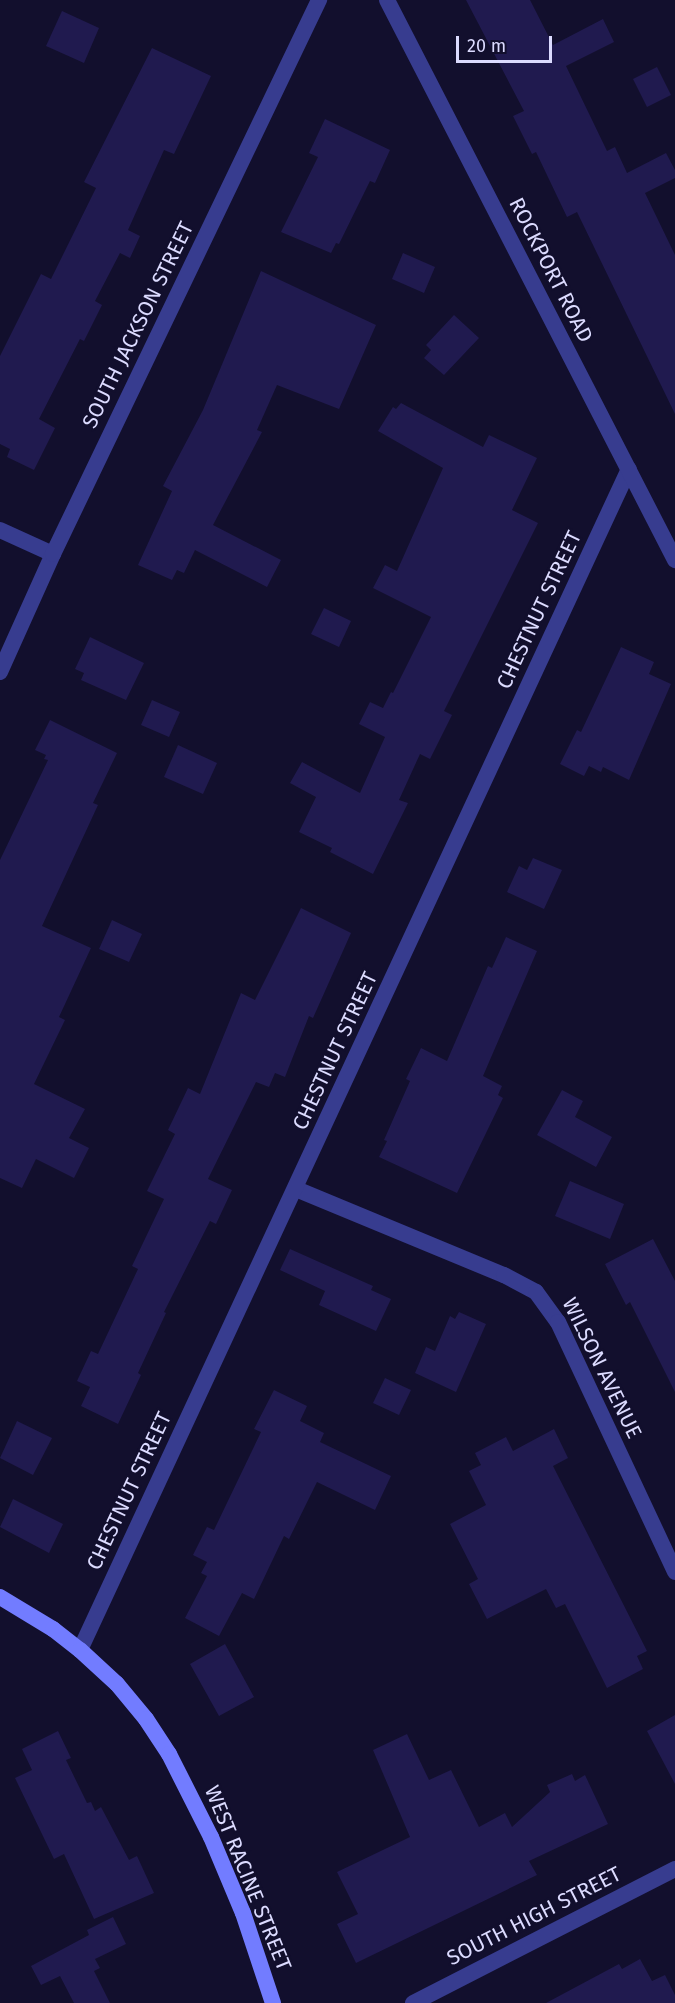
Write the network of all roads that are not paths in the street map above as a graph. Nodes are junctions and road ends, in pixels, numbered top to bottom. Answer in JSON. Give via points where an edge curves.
{"nodes":[{"id":1,"x":319,"y":0,"type":"edge"},
{"id":2,"x":387,"y":0,"type":"edge"},
{"id":3,"x":629,"y":469,"type":"junction"},
{"id":4,"x":0,"y":530,"type":"edge"},
{"id":5,"x":53,"y":554,"type":"junction"},
{"id":6,"x":675,"y":560,"type":"edge"},
{"id":7,"x":0,"y":672,"type":"edge"},
{"id":8,"x":296,"y":1189,"type":"junction"},
{"id":9,"x":675,"y":1572,"type":"edge"},
{"id":10,"x":0,"y":1597,"type":"edge"},
{"id":11,"x":80,"y":1650,"type":"junction"},
{"id":12,"x":675,"y":1869,"type":"edge"},
{"id":13,"x":273,"y":2003,"type":"edge"},
{"id":14,"x":413,"y":2003,"type":"edge"}],
"edges":[{"from":1,"to":5,"type":"street","name":"SOUTH JACKSON STREET"},
{"from":2,"to":3,"type":"street","name":"ROCKPORT ROAD"},
{"from":3,"to":6,"type":"street","name":"ROCKPORT ROAD"},
{"from":3,"to":8,"type":"street","name":"CHESTNUT STREET"},
{"from":4,"to":5,"type":"street"},
{"from":5,"to":7,"type":"street","name":"SOUTH JACKSON STREET"},
{"from":8,"to":9,"type":"street","name":"WILSON AVENUE","via":[[504,1275],[536,1292],[558,1322]]},
{"from":8,"to":11,"type":"street","name":"CHESTNUT STREET"},
{"from":10,"to":11,"type":"main road","name":"WEST RACINE STREET"},
{"from":11,"to":13,"type":"main road","name":"WEST RACINE STREET","via":[[117,1684],[169,1754],[212,1837]]},
{"from":12,"to":14,"type":"street","name":"SOUTH HIGH STREET"}]}
